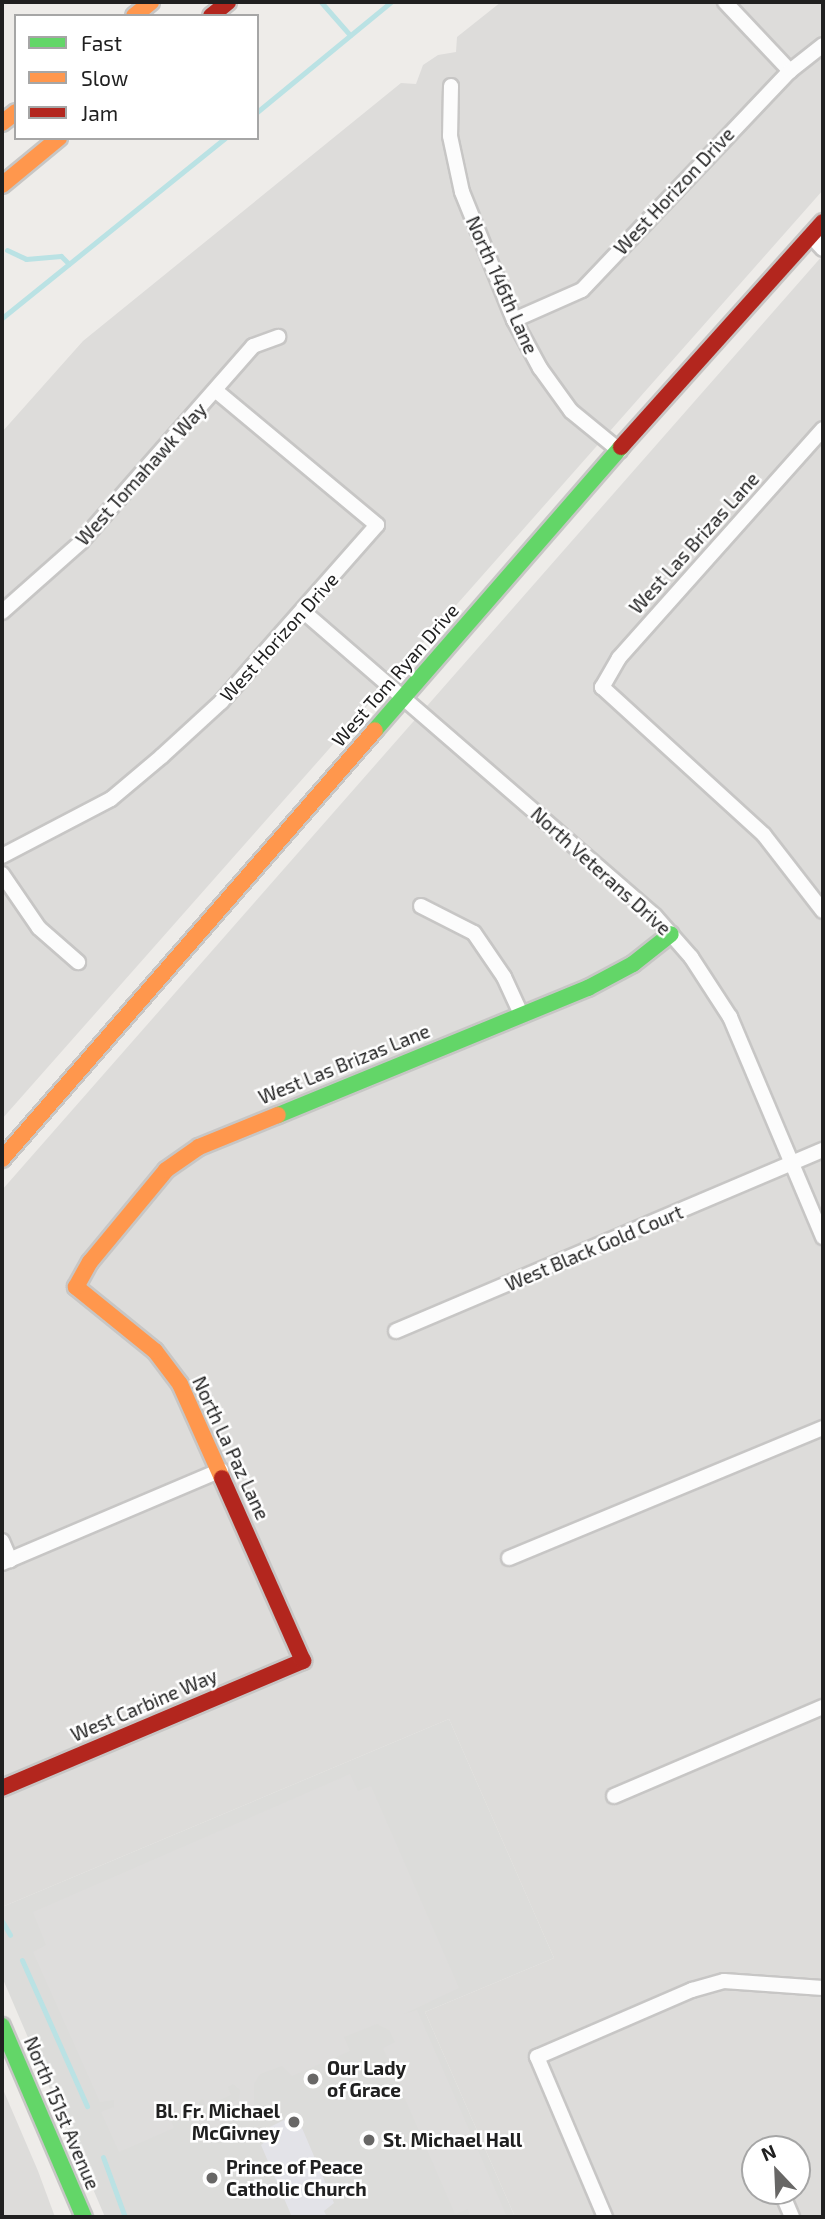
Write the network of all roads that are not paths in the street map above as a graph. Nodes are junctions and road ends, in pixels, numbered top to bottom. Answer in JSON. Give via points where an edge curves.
{"nodes":[{"id":1,"x":151,"y":2,"type":"edge"},
{"id":2,"x":228,"y":2,"type":"edge"},
{"id":3,"x":725,"y":2,"type":"edge"},
{"id":4,"x":136,"y":14,"type":"edge"},
{"id":5,"x":213,"y":14,"type":"edge"},
{"id":6,"x":823,"y":45,"type":"edge"},
{"id":7,"x":790,"y":71,"type":"junction"},
{"id":8,"x":451,"y":86,"type":"dead end"},
{"id":9,"x":58,"y":140,"type":"edge"},
{"id":10,"x":2,"y":185,"type":"edge"},
{"id":11,"x":823,"y":222,"type":"edge"},
{"id":12,"x":810,"y":235,"type":"junction"},
{"id":13,"x":823,"y":249,"type":"edge"},
{"id":14,"x":514,"y":320,"type":"junction"},
{"id":15,"x":278,"y":337,"type":"dead end"},
{"id":16,"x":216,"y":391,"type":"junction"},
{"id":17,"x":823,"y":429,"type":"edge"},
{"id":18,"x":620,"y":451,"type":"junction"},
{"id":19,"x":2,"y":612,"type":"edge"},
{"id":20,"x":304,"y":612,"type":"junction"},
{"id":21,"x":405,"y":697,"type":"junction"},
{"id":22,"x":2,"y":856,"type":"edge"},
{"id":23,"x":2,"y":874,"type":"edge"},
{"id":24,"x":421,"y":906,"type":"dead end"},
{"id":25,"x":823,"y":911,"type":"edge"},
{"id":26,"x":671,"y":934,"type":"junction"},
{"id":27,"x":78,"y":962,"type":"dead end"},
{"id":28,"x":521,"y":1014,"type":"junction"},
{"id":29,"x":823,"y":1150,"type":"edge"},
{"id":30,"x":2,"y":1159,"type":"edge"},
{"id":31,"x":792,"y":1164,"type":"junction"},
{"id":32,"x":823,"y":1237,"type":"edge"},
{"id":33,"x":76,"y":1287,"type":"joint"},
{"id":34,"x":396,"y":1331,"type":"dead end"},
{"id":35,"x":823,"y":1428,"type":"edge"},
{"id":36,"x":221,"y":1470,"type":"junction"},
{"id":37,"x":2,"y":1541,"type":"edge"},
{"id":38,"x":509,"y":1558,"type":"dead end"},
{"id":39,"x":6,"y":1561,"type":"edge"},
{"id":40,"x":303,"y":1661,"type":"joint"},
{"id":41,"x":823,"y":1707,"type":"edge"},
{"id":42,"x":2,"y":1788,"type":"edge"},
{"id":43,"x":614,"y":1796,"type":"dead end"},
{"id":44,"x":823,"y":1988,"type":"edge"},
{"id":45,"x":2,"y":2026,"type":"edge"},
{"id":46,"x":84,"y":2217,"type":"edge"},
{"id":47,"x":605,"y":2217,"type":"edge"}],
"edges":[{"from":1,"to":4,"type":"main road"},
{"from":2,"to":5,"type":"main road"},
{"from":3,"to":7,"type":"street"},
{"from":6,"to":7,"type":"street","name":"West Horizon Drive"},
{"from":7,"to":14,"type":"street","name":"West Horizon Drive","via":[[582,290]]},
{"from":8,"to":14,"type":"street","name":"North 146th Lane","via":[[450,136],[461,192]]},
{"from":9,"to":10,"type":"main road"},
{"from":11,"to":12,"type":"main road","name":"West Tom Ryan Drive"},
{"from":12,"to":13,"type":"street"},
{"from":12,"to":18,"type":"main road","name":"West Tom Ryan Drive"},
{"from":14,"to":18,"type":"street","name":"North 146th Lane","via":[[571,411]]},
{"from":15,"to":16,"type":"street","name":"West Tomahawk Way","via":[[253,346]]},
{"from":16,"to":19,"type":"street","name":"West Tomahawk Way","via":[[81,542]]},
{"from":16,"to":20,"type":"street","name":"West Horizon Drive","via":[[377,525]]},
{"from":17,"to":25,"type":"street","name":"West Las Brizas Lane","via":[[620,658],[602,687],[764,835]]},
{"from":18,"to":21,"type":"main road","name":"West Tom Ryan Drive"},
{"from":20,"to":21,"type":"street","name":"North Veterans Drive"},
{"from":20,"to":22,"type":"street","name":"West Horizon Drive","via":[[221,702],[111,799]]},
{"from":21,"to":26,"type":"street","name":"North Veterans Drive"},
{"from":21,"to":30,"type":"main road","name":"West Tom Ryan Drive"},
{"from":23,"to":27,"type":"street","via":[[39,928]]},
{"from":24,"to":28,"type":"street","via":[[474,933],[504,977]]},
{"from":26,"to":28,"type":"main road","name":"West Las Brizas Lane","via":[[633,964]]},
{"from":26,"to":31,"type":"street","name":"North Veterans Drive","via":[[730,1017]]},
{"from":28,"to":33,"type":"main road","name":"West Las Brizas Lane","via":[[199,1147],[166,1170],[90,1262]]},
{"from":29,"to":31,"type":"street","name":"West Black Gold Court"},
{"from":31,"to":32,"type":"street","name":"North Veterans Drive"},
{"from":31,"to":34,"type":"street","name":"West Black Gold Court"},
{"from":33,"to":36,"type":"main road","name":"North La Paz Lane","via":[[155,1352],[180,1384]]},
{"from":35,"to":38,"type":"street"},
{"from":36,"to":39,"type":"street"},
{"from":36,"to":40,"type":"main road","name":"North La Paz Lane"},
{"from":37,"to":39,"type":"street"},
{"from":40,"to":42,"type":"main road","name":"West Carbine Way"},
{"from":41,"to":43,"type":"street"},
{"from":44,"to":47,"type":"street","via":[[724,1981],[692,1990],[537,2057]]},
{"from":45,"to":46,"type":"main road","name":"North 151st Avenue"}]}
